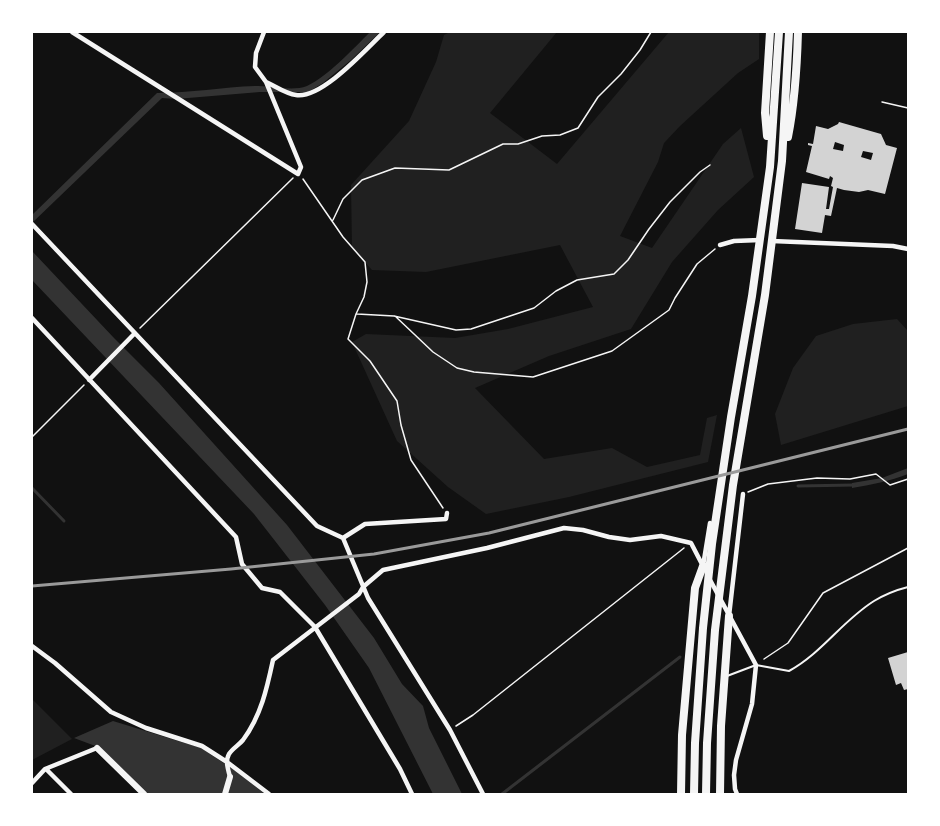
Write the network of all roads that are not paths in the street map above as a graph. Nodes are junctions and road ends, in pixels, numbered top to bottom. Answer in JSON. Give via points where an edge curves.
{"nodes":[{"id":1,"x":72,"y":32,"type":"edge"},
{"id":2,"x":264,"y":32,"type":"edge"},
{"id":3,"x":384,"y":32,"type":"edge"},
{"id":4,"x":770,"y":32,"type":"edge"},
{"id":5,"x":779,"y":32,"type":"edge"},
{"id":6,"x":789,"y":32,"type":"edge"},
{"id":7,"x":798,"y":32,"type":"edge"},
{"id":8,"x":266,"y":82,"type":"junction"},
{"id":9,"x":782,"y":161,"type":"junction"},
{"id":10,"x":770,"y":167,"type":"junction"},
{"id":11,"x":32,"y":224,"type":"edge"},
{"id":12,"x":760,"y":240,"type":"junction"},
{"id":13,"x":772,"y":241,"type":"junction"},
{"id":14,"x":720,"y":245,"type":"road end"},
{"id":15,"x":909,"y":249,"type":"edge"},
{"id":16,"x":32,"y":318,"type":"edge"},
{"id":17,"x":135,"y":333,"type":"junction"},
{"id":18,"x":90,"y":380,"type":"junction"},
{"id":19,"x":743,"y":494,"type":"road end"},
{"id":20,"x":447,"y":513,"type":"road end"},
{"id":21,"x":710,"y":523,"type":"dead end"},
{"id":22,"x":343,"y":538,"type":"junction"},
{"id":23,"x":703,"y":566,"type":"junction"},
{"id":24,"x":363,"y":587,"type":"junction"},
{"id":25,"x":909,"y":587,"type":"edge"},
{"id":26,"x":729,"y":616,"type":"junction"},
{"id":27,"x":317,"y":626,"type":"junction"},
{"id":28,"x":32,"y":646,"type":"edge"},
{"id":29,"x":756,"y":665,"type":"junction"},
{"id":30,"x":725,"y":677,"type":"junction"},
{"id":31,"x":97,"y":748,"type":"joint"},
{"id":32,"x":227,"y":762,"type":"junction"},
{"id":33,"x":45,"y":769,"type":"junction"},
{"id":34,"x":230,"y":777,"type":"joint"},
{"id":35,"x":32,"y":783,"type":"edge"},
{"id":36,"x":71,"y":795,"type":"edge"},
{"id":37,"x":144,"y":795,"type":"edge"},
{"id":38,"x":225,"y":795,"type":"edge"},
{"id":39,"x":268,"y":795,"type":"edge"},
{"id":40,"x":412,"y":795,"type":"edge"},
{"id":41,"x":483,"y":795,"type":"edge"},
{"id":42,"x":681,"y":795,"type":"edge"},
{"id":43,"x":694,"y":795,"type":"edge"},
{"id":44,"x":706,"y":795,"type":"edge"},
{"id":45,"x":720,"y":795,"type":"edge"},
{"id":46,"x":737,"y":795,"type":"edge"}],
"edges":[{"from":1,"to":8,"type":"street","via":[[298,174],[301,167]]},
{"from":2,"to":8,"type":"street","via":[[255,67]]},
{"from":3,"to":8,"type":"street","via":[[353,63],[309,95],[295,96]]},
{"from":4,"to":10,"type":"highway","via":[[765,113]]},
{"from":5,"to":10,"type":"highway"},
{"from":6,"to":9,"type":"highway"},
{"from":7,"to":9,"type":"highway","via":[[793,114]]},
{"from":9,"to":13,"type":"highway"},
{"from":10,"to":12,"type":"highway"},
{"from":11,"to":17,"type":"street"},
{"from":12,"to":14,"type":"street"},
{"from":12,"to":43,"type":"highway","via":[[712,544]]},
{"from":13,"to":15,"type":"street"},
{"from":13,"to":44,"type":"highway","via":[[723,554]]},
{"from":16,"to":18,"type":"street"},
{"from":17,"to":18,"type":"street"},
{"from":17,"to":22,"type":"street","via":[[316,526]]},
{"from":18,"to":27,"type":"street","via":[[236,537],[242,564],[262,588],[280,592]]},
{"from":19,"to":26,"type":"street"},
{"from":20,"to":22,"type":"street","via":[[446,519],[365,524]]},
{"from":21,"to":23,"type":"street"},
{"from":22,"to":24,"type":"street"},
{"from":23,"to":24,"type":"street","via":[[691,543],[661,536],[630,540],[564,528],[383,570]]},
{"from":23,"to":26,"type":"street"},
{"from":23,"to":42,"type":"highway","via":[[695,588],[682,735]]},
{"from":24,"to":27,"type":"street","via":[[360,594]]},
{"from":24,"to":41,"type":"street","via":[[450,730]]},
{"from":25,"to":29,"type":"lane","via":[[871,603],[811,657],[789,671]]},
{"from":26,"to":29,"type":"street"},
{"from":26,"to":30,"type":"highway"},
{"from":27,"to":32,"type":"street","via":[[273,660],[259,713]]},
{"from":27,"to":40,"type":"street"},
{"from":28,"to":32,"type":"street","via":[[111,712],[202,746]]},
{"from":29,"to":30,"type":"lane"},
{"from":29,"to":46,"type":"street","via":[[752,704],[735,768]]},
{"from":30,"to":45,"type":"highway"},
{"from":31,"to":33,"type":"street"},
{"from":31,"to":37,"type":"street"},
{"from":32,"to":34,"type":"street"},
{"from":32,"to":39,"type":"street"},
{"from":33,"to":35,"type":"street"},
{"from":33,"to":36,"type":"street"},
{"from":34,"to":38,"type":"street"}]}
